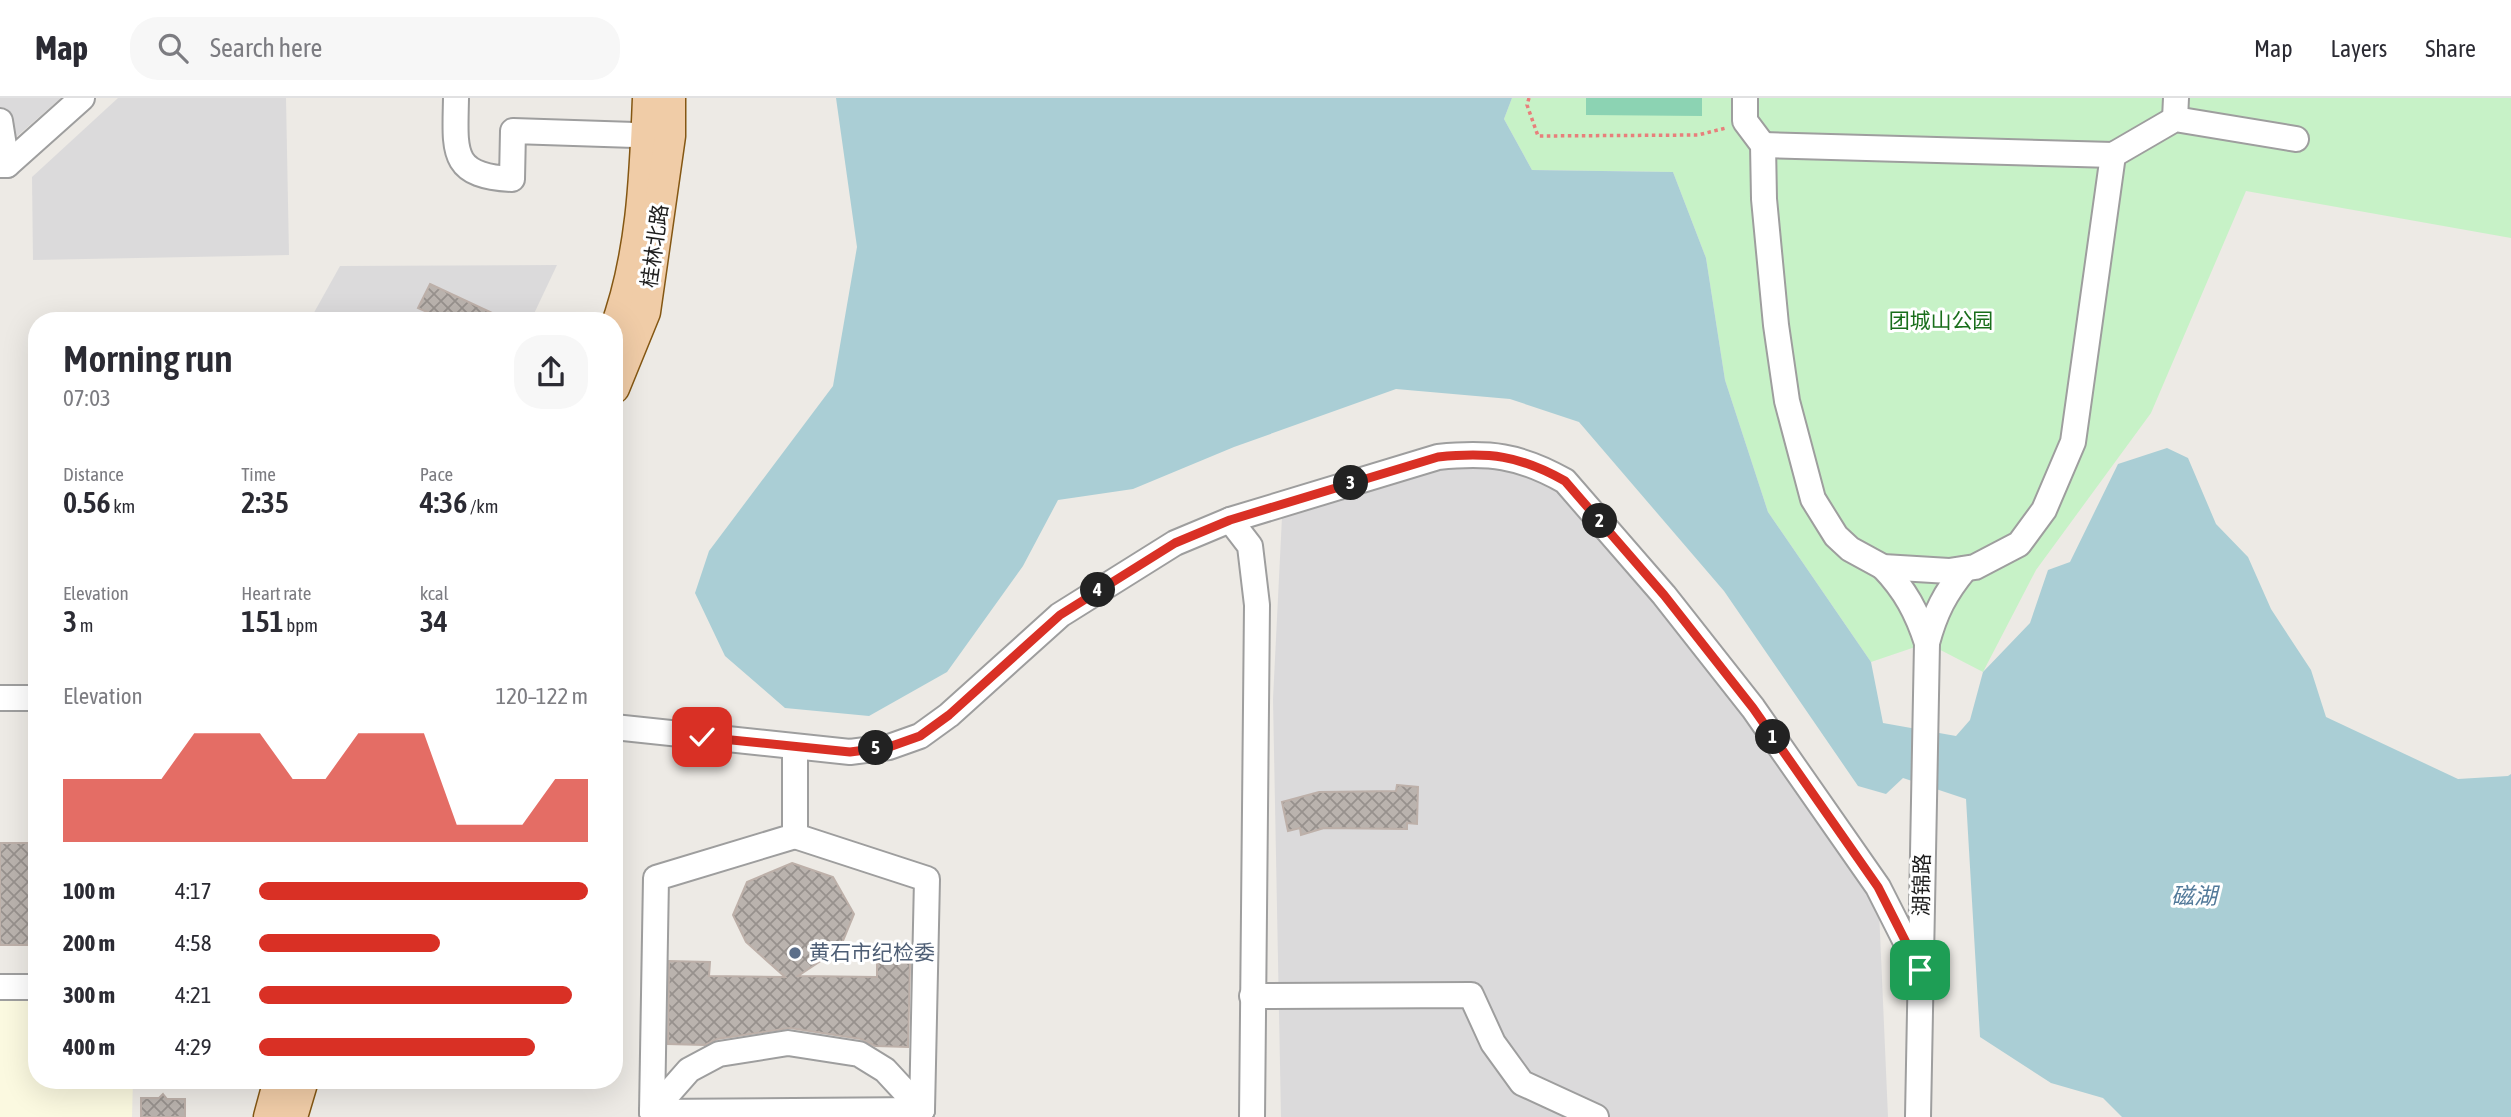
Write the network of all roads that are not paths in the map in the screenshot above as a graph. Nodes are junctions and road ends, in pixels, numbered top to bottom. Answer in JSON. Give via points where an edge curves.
{"nodes":[{"id":1,"x":82,"y":98,"type":"edge"},
{"id":2,"x":456,"y":98,"type":"edge"},
{"id":3,"x":648,"y":98,"type":"edge"},
{"id":4,"x":670,"y":98,"type":"edge"},
{"id":5,"x":1745,"y":98,"type":"edge"},
{"id":6,"x":2175,"y":108,"type":"edge"},
{"id":7,"x":0,"y":121,"type":"edge"},
{"id":8,"x":658,"y":136,"type":"junction"},
{"id":9,"x":2296,"y":139,"type":"dead end"},
{"id":10,"x":1762,"y":145,"type":"junction"},
{"id":11,"x":2113,"y":155,"type":"junction"},
{"id":12,"x":3,"y":165,"type":"edge"},
{"id":13,"x":622,"y":312,"type":"edge"},
{"id":14,"x":623,"y":366,"type":"edge"},
{"id":15,"x":1230,"y":520,"type":"junction"},
{"id":16,"x":1883,"y":567,"type":"junction"},
{"id":17,"x":1965,"y":569,"type":"junction"},
{"id":18,"x":1927,"y":643,"type":"junction"},
{"id":19,"x":0,"y":698,"type":"edge"},
{"id":20,"x":28,"y":698,"type":"edge"},
{"id":21,"x":623,"y":728,"type":"edge"},
{"id":22,"x":796,"y":748,"type":"junction"},
{"id":23,"x":795,"y":836,"type":"junction"},
{"id":24,"x":1920,"y":970,"type":"junction"},
{"id":25,"x":0,"y":987,"type":"edge"},
{"id":26,"x":28,"y":987,"type":"edge"},
{"id":27,"x":1252,"y":996,"type":"junction"},
{"id":28,"x":277,"y":1089,"type":"edge"},
{"id":29,"x":300,"y":1089,"type":"edge"},
{"id":30,"x":922,"y":1110,"type":"junction"},
{"id":31,"x":652,"y":1112,"type":"junction"},
{"id":32,"x":732,"y":1114,"type":"edge"},
{"id":33,"x":848,"y":1114,"type":"edge"},
{"id":34,"x":269,"y":1117,"type":"edge"},
{"id":35,"x":292,"y":1117,"type":"edge"},
{"id":36,"x":1252,"y":1117,"type":"edge"},
{"id":37,"x":1595,"y":1117,"type":"edge"},
{"id":38,"x":1918,"y":1117,"type":"edge"}],
"edges":[{"from":1,"to":12,"type":"street"},
{"from":2,"to":8,"type":"street","via":[[455,134],[461,163],[474,174],[493,178],[512,179],[513,131]]},
{"from":3,"to":8,"type":"main road","name":"桂林北路"},
{"from":4,"to":8,"type":"main road","name":"桂林北路"},
{"from":5,"to":10,"type":"street","via":[[1745,121]]},
{"from":6,"to":9,"type":"street"},
{"from":6,"to":11,"type":"street"},
{"from":7,"to":12,"type":"street"},
{"from":8,"to":13,"type":"main road","name":"桂林北路"},
{"from":8,"to":14,"type":"main road","name":"桂林北路","via":[[645,312]]},
{"from":10,"to":11,"type":"street"},
{"from":10,"to":16,"type":"street","via":[[1776,325],[1798,450],[1824,519],[1850,549]]},
{"from":11,"to":17,"type":"street","via":[[2073,442],[2044,510],[2027,536],[1998,557]]},
{"from":15,"to":22,"type":"street","via":[[1175,543],[1079,602],[920,736],[889,747],[850,752]]},
{"from":15,"to":24,"type":"street","via":[[1438,457],[1472,453],[1507,456],[1565,481],[1710,651],[1878,887]]},
{"from":15,"to":27,"type":"street","via":[[1250,546],[1257,605]]},
{"from":16,"to":17,"type":"street"},
{"from":16,"to":18,"type":"street","via":[[1918,614]]},
{"from":17,"to":18,"type":"street","via":[[1946,591]]},
{"from":18,"to":24,"type":"street","name":"湖锦路"},
{"from":19,"to":20,"type":"street"},
{"from":21,"to":22,"type":"street"},
{"from":22,"to":23,"type":"street"},
{"from":23,"to":30,"type":"street","via":[[927,880]]},
{"from":23,"to":31,"type":"street","via":[[656,878]]},
{"from":24,"to":38,"type":"street","name":"湖锦路"},
{"from":25,"to":26,"type":"street"},
{"from":27,"to":36,"type":"street"},
{"from":27,"to":37,"type":"street","via":[[1471,995],[1493,1043],[1522,1083]]},
{"from":28,"to":34,"type":"main road"},
{"from":29,"to":35,"type":"main road"},
{"from":30,"to":31,"type":"street","via":[[885,1070],[859,1054],[788,1043],[719,1054],[689,1070]]},
{"from":30,"to":33,"type":"street"},
{"from":31,"to":32,"type":"street"},
{"from":32,"to":33,"type":"street"}]}
